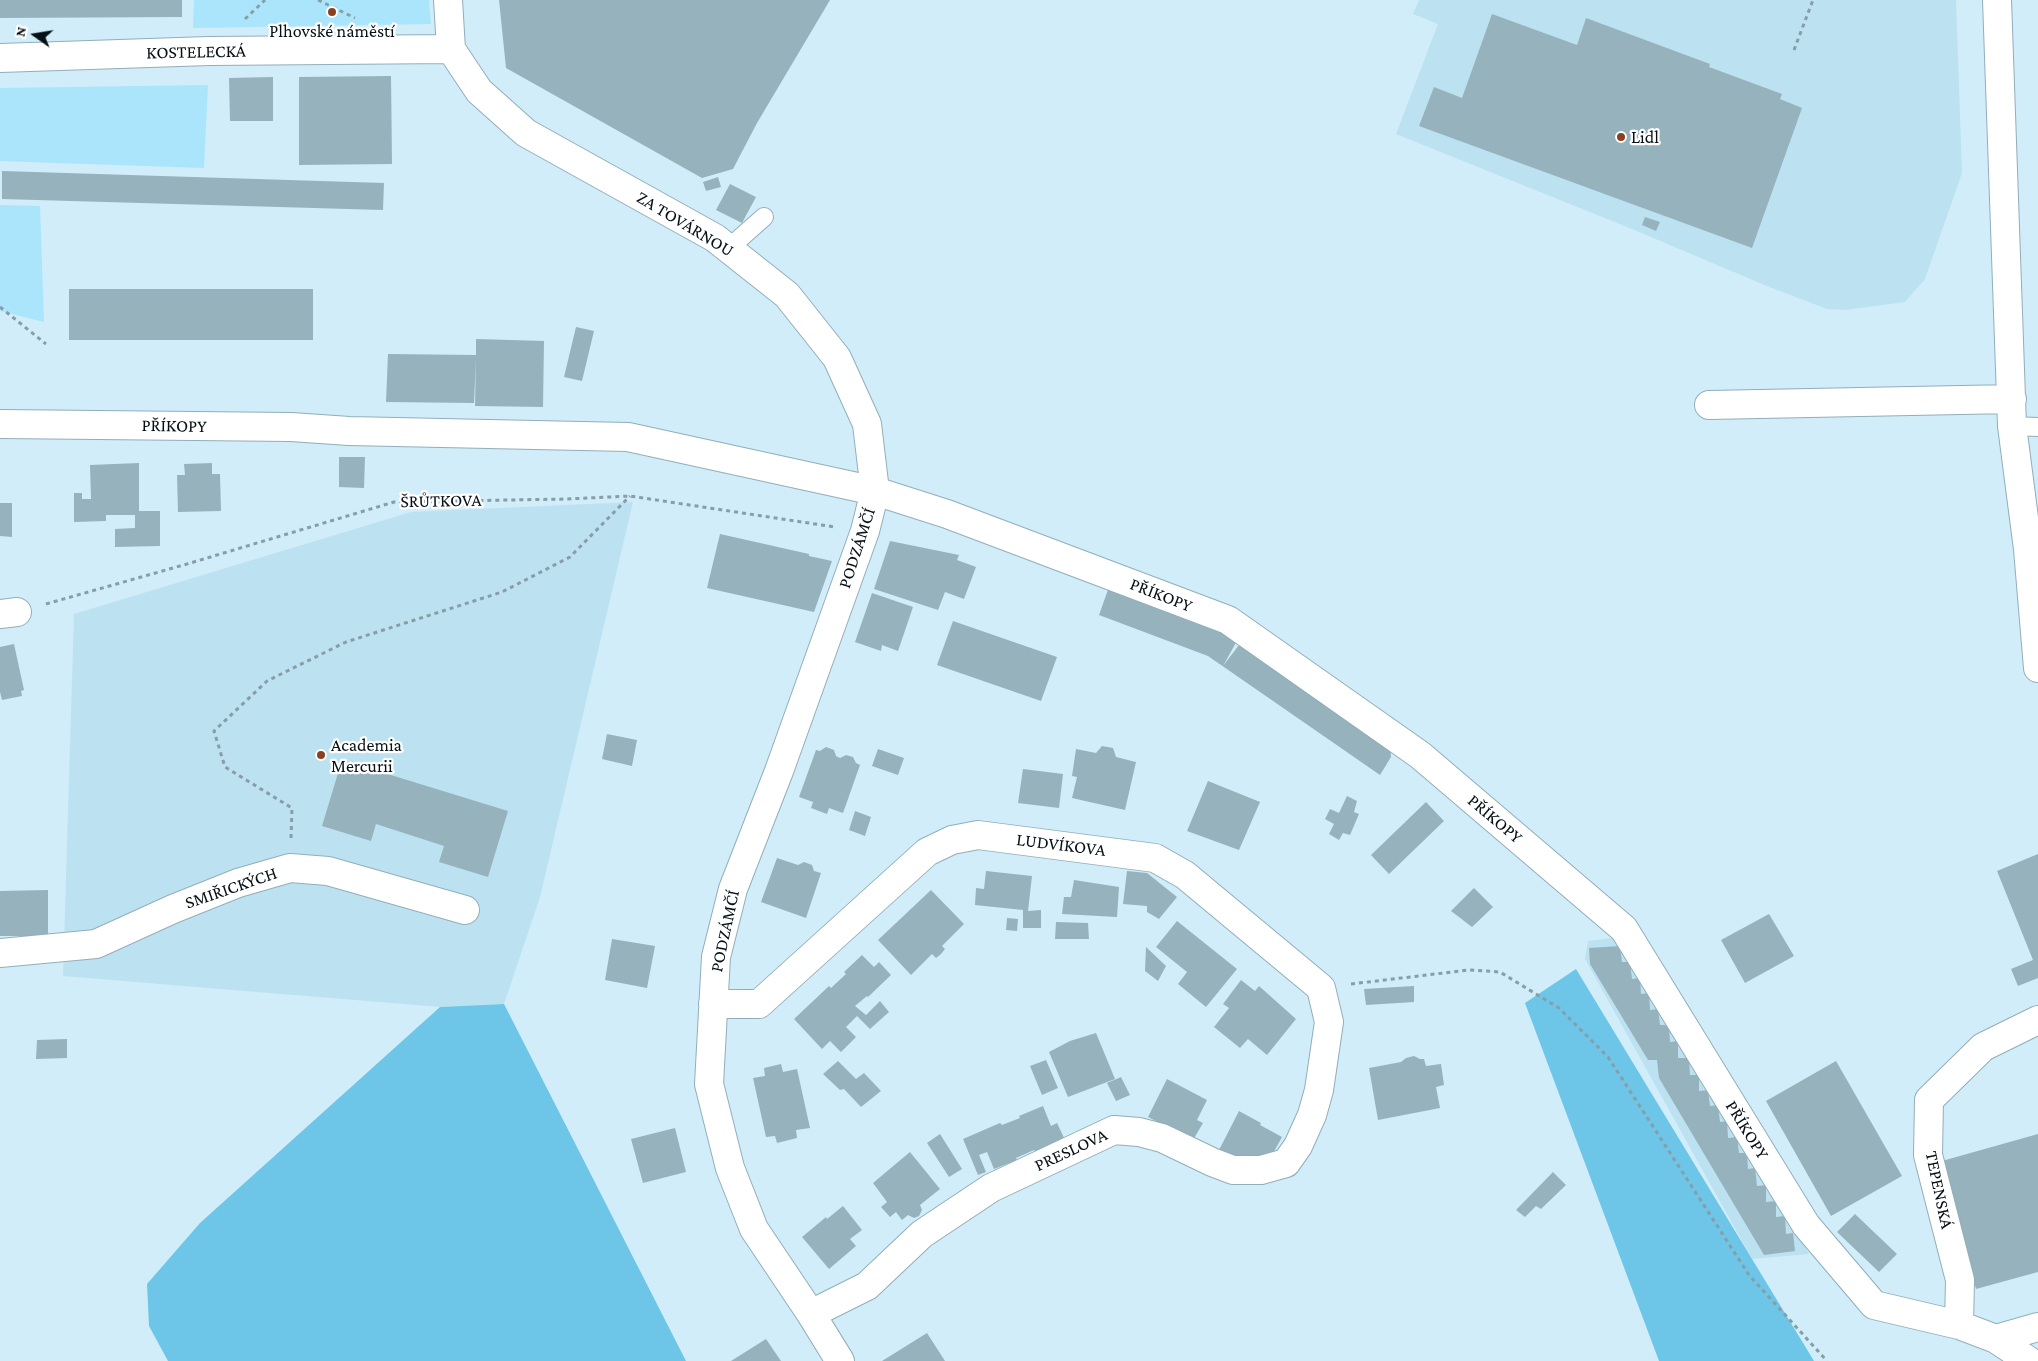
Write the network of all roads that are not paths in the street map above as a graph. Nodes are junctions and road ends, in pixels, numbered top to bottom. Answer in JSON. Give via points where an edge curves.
{"nodes":[{"id":1,"x":448,"y":0,"type":"edge"},
{"id":2,"x":1998,"y":0,"type":"edge"},
{"id":3,"x":452,"y":48,"type":"junction"},
{"id":4,"x":0,"y":58,"type":"edge"},
{"id":5,"x":764,"y":217,"type":"dead end"},
{"id":6,"x":728,"y":248,"type":"junction"},
{"id":7,"x":2012,"y":399,"type":"junction"},
{"id":8,"x":1709,"y":405,"type":"dead end"},
{"id":9,"x":0,"y":424,"type":"edge"},
{"id":10,"x":2025,"y":426,"type":"edge"},
{"id":11,"x":875,"y":491,"type":"junction"},
{"id":12,"x":2038,"y":668,"type":"edge"},
{"id":13,"x":465,"y":910,"type":"dead end"},
{"id":14,"x":0,"y":953,"type":"edge"},
{"id":15,"x":713,"y":1004,"type":"junction"},
{"id":16,"x":2038,"y":1020,"type":"edge"},
{"id":17,"x":1319,"y":1090,"type":"joint"},
{"id":18,"x":811,"y":1314,"type":"junction"},
{"id":19,"x":1959,"y":1325,"type":"junction"},
{"id":20,"x":2038,"y":1327,"type":"edge"},
{"id":21,"x":1996,"y":1339,"type":"junction"},
{"id":22,"x":840,"y":1361,"type":"edge"},
{"id":23,"x":2029,"y":1361,"type":"edge"}],
"edges":[{"from":1,"to":3,"type":"street","name":"ZA TOVÁRNOU"},
{"from":2,"to":7,"type":"street"},
{"from":3,"to":4,"type":"street","name":"KOSTELECKÁ"},
{"from":3,"to":6,"type":"street","name":"ZA TOVÁRNOU","via":[[479,91],[526,133],[716,238]]},
{"from":5,"to":6,"type":"lane"},
{"from":6,"to":11,"type":"street","name":"ZA TOVÁRNOU","via":[[787,295],[837,358],[867,424]]},
{"from":7,"to":8,"type":"street"},
{"from":7,"to":10,"type":"street"},
{"from":9,"to":11,"type":"street","name":"PŘÍKOPY","via":[[628,437]]},
{"from":10,"to":12,"type":"street","via":[[2028,549]]},
{"from":11,"to":15,"type":"street","name":"PODZÁMČÍ","via":[[865,531],[733,889],[716,957]]},
{"from":11,"to":19,"type":"street","name":"PŘÍKOPY","via":[[947,514],[1228,620],[1420,756],[1624,929],[1806,1225],[1874,1305]]},
{"from":13,"to":14,"type":"street","name":"SMIŘICKÝCH","via":[[328,870],[290,868],[238,882],[96,944]]},
{"from":15,"to":17,"type":"street","name":"LUDVÍKOVA","via":[[759,1004],[927,852],[952,840],[978,835],[1155,858],[1185,875],[1321,988],[1329,1022]]},
{"from":15,"to":18,"type":"street","name":"PODZÁMČÍ","via":[[708,1084],[730,1168],[754,1229]]},
{"from":16,"to":19,"type":"street","name":"TEPENSKÁ","via":[[1983,1047],[1929,1100],[1928,1155],[1960,1280]]},
{"from":17,"to":18,"type":"street","name":"PRESLOVA","via":[[1298,1146],[1286,1163],[1261,1170],[1234,1170],[1162,1138],[1114,1130],[991,1188],[922,1234],[868,1286]]},
{"from":18,"to":22,"type":"street","name":"PODZÁMČÍ"},
{"from":19,"to":21,"type":"street","name":"PŘÍKOPY"},
{"from":20,"to":21,"type":"street"},
{"from":21,"to":23,"type":"street","name":"PŘÍKOPY"}]}
